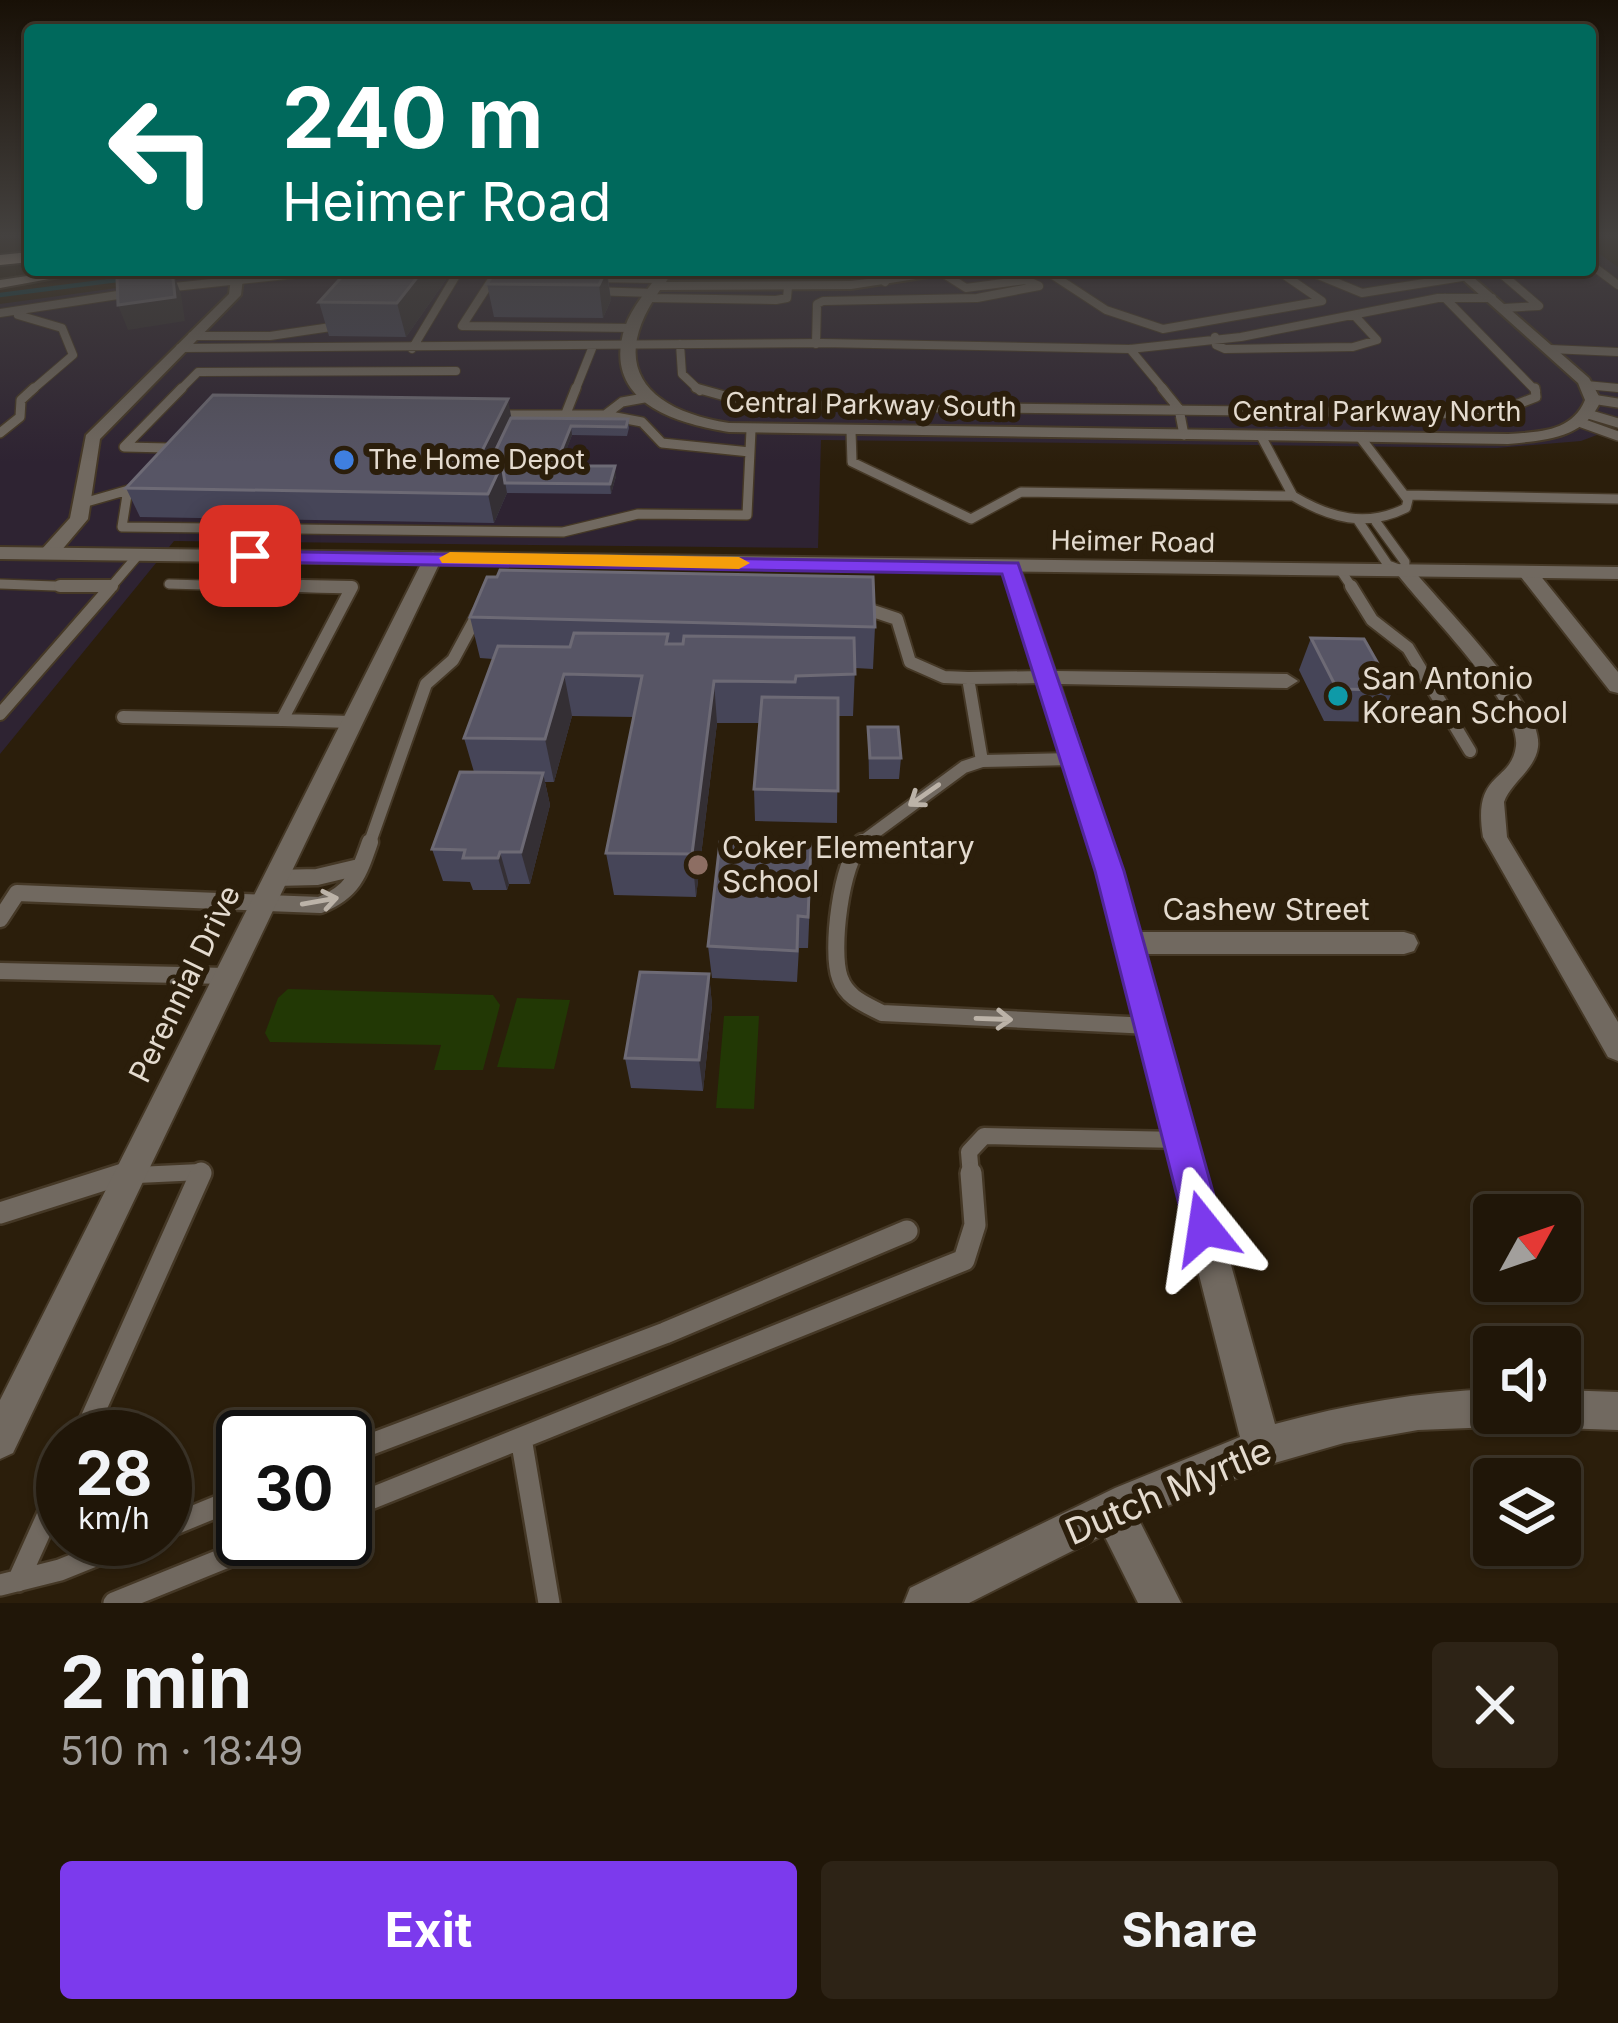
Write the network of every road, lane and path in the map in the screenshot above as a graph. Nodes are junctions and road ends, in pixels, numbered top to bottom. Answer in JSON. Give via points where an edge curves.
{"nodes":[{"id":1,"x":217,"y":312,"type":"edge"},
{"id":2,"x":435,"y":312,"type":"edge"},
{"id":3,"x":471,"y":312,"type":"edge"},
{"id":4,"x":644,"y":312,"type":"edge"},
{"id":5,"x":817,"y":312,"type":"edge"},
{"id":6,"x":1111,"y":312,"type":"edge"},
{"id":7,"x":1260,"y":312,"type":"edge"},
{"id":8,"x":1371,"y":312,"type":"edge"},
{"id":9,"x":1459,"y":312,"type":"edge"},
{"id":10,"x":1508,"y":312,"type":"edge"},
{"id":11,"x":4,"y":313,"type":"edge"},
{"id":12,"x":1354,"y":315,"type":"junction"},
{"id":13,"x":331,"y":327,"type":"edge"},
{"id":14,"x":632,"y":336,"type":"junction"},
{"id":15,"x":776,"y":336,"type":"dead end"},
{"id":16,"x":1215,"y":337,"type":"junction"},
{"id":17,"x":186,"y":342,"type":"junction"},
{"id":18,"x":680,"y":344,"type":"junction"},
{"id":19,"x":816,"y":344,"type":"junction"},
{"id":20,"x":593,"y":346,"type":"junction"},
{"id":21,"x":1130,"y":349,"type":"junction"},
{"id":22,"x":1550,"y":349,"type":"junction"},
{"id":23,"x":412,"y":350,"type":"junction"},
{"id":24,"x":1618,"y":352,"type":"edge"},
{"id":25,"x":456,"y":370,"type":"dead end"},
{"id":26,"x":1618,"y":388,"type":"edge"},
{"id":27,"x":644,"y":398,"type":"junction"},
{"id":28,"x":1618,"y":404,"type":"edge"},
{"id":29,"x":1587,"y":405,"type":"junction"},
{"id":30,"x":0,"y":407,"type":"edge"},
{"id":31,"x":20,"y":409,"type":"junction"},
{"id":32,"x":1179,"y":409,"type":"junction"},
{"id":33,"x":476,"y":415,"type":"edge"},
{"id":34,"x":605,"y":415,"type":"junction"},
{"id":35,"x":565,"y":416,"type":"junction"},
{"id":36,"x":1618,"y":424,"type":"edge"},
{"id":37,"x":751,"y":430,"type":"junction"},
{"id":38,"x":851,"y":431,"type":"junction"},
{"id":39,"x":0,"y":433,"type":"edge"},
{"id":40,"x":1100,"y":434,"type":"joint"},
{"id":41,"x":1184,"y":435,"type":"junction"},
{"id":42,"x":181,"y":436,"type":"edge"},
{"id":43,"x":1261,"y":436,"type":"junction"},
{"id":44,"x":1618,"y":436,"type":"edge"},
{"id":45,"x":1360,"y":437,"type":"junction"},
{"id":46,"x":170,"y":448,"type":"junction"},
{"id":47,"x":750,"y":452,"type":"junction"},
{"id":48,"x":155,"y":464,"type":"edge"},
{"id":49,"x":141,"y":479,"type":"edge"},
{"id":50,"x":128,"y":495,"type":"junction"},
{"id":51,"x":1405,"y":495,"type":"junction"},
{"id":52,"x":1293,"y":496,"type":"junction"},
{"id":53,"x":1618,"y":499,"type":"edge"},
{"id":54,"x":83,"y":503,"type":"junction"},
{"id":55,"x":1357,"y":519,"type":"junction"},
{"id":56,"x":1376,"y":522,"type":"junction"},
{"id":57,"x":48,"y":554,"type":"junction"},
{"id":58,"x":140,"y":554,"type":"junction"},
{"id":59,"x":3,"y":556,"type":"edge"},
{"id":60,"x":250,"y":556,"type":"junction"},
{"id":61,"x":433,"y":558,"type":"junction"},
{"id":62,"x":1011,"y":568,"type":"junction"},
{"id":63,"x":1340,"y":571,"type":"junction"},
{"id":64,"x":1404,"y":572,"type":"junction"},
{"id":65,"x":1528,"y":573,"type":"junction"},
{"id":66,"x":1618,"y":573,"type":"edge"},
{"id":67,"x":0,"y":584,"type":"edge"},
{"id":68,"x":169,"y":584,"type":"dead end"},
{"id":69,"x":238,"y":584,"type":"junction"},
{"id":70,"x":110,"y":588,"type":"junction"},
{"id":71,"x":485,"y":596,"type":"edge"},
{"id":72,"x":844,"y":606,"type":"edge"},
{"id":73,"x":1046,"y":676,"type":"junction"},
{"id":74,"x":968,"y":678,"type":"junction"},
{"id":75,"x":1287,"y":682,"type":"dead end"},
{"id":76,"x":1618,"y":686,"type":"edge"},
{"id":77,"x":0,"y":714,"type":"edge"},
{"id":78,"x":123,"y":717,"type":"dead end"},
{"id":79,"x":282,"y":720,"type":"junction"},
{"id":80,"x":351,"y":722,"type":"junction"},
{"id":81,"x":1470,"y":751,"type":"dead end"},
{"id":82,"x":1073,"y":759,"type":"junction"},
{"id":83,"x":982,"y":761,"type":"junction"},
{"id":84,"x":358,"y":867,"type":"junction"},
{"id":85,"x":268,"y":891,"type":"junction"},
{"id":86,"x":0,"y":919,"type":"edge"},
{"id":87,"x":1128,"y":943,"type":"junction"},
{"id":88,"x":1404,"y":944,"type":"dead end"},
{"id":89,"x":0,"y":971,"type":"edge"},
{"id":90,"x":226,"y":976,"type":"junction"},
{"id":91,"x":1150,"y":1026,"type":"junction"},
{"id":92,"x":1618,"y":1048,"type":"edge"},
{"id":93,"x":1180,"y":1140,"type":"junction"},
{"id":94,"x":129,"y":1172,"type":"junction"},
{"id":95,"x":0,"y":1213,"type":"edge"},
{"id":96,"x":907,"y":1231,"type":"dead end"},
{"id":97,"x":95,"y":1410,"type":"edge"},
{"id":98,"x":1473,"y":1410,"type":"edge"},
{"id":99,"x":1581,"y":1410,"type":"edge"},
{"id":100,"x":1618,"y":1411,"type":"edge"},
{"id":101,"x":520,"y":1438,"type":"junction"},
{"id":102,"x":0,"y":1440,"type":"edge"},
{"id":103,"x":372,"y":1444,"type":"edge"},
{"id":104,"x":1262,"y":1447,"type":"junction"},
{"id":105,"x":372,"y":1498,"type":"edge"},
{"id":106,"x":1113,"y":1512,"type":"junction"},
{"id":107,"x":36,"y":1532,"type":"edge"},
{"id":108,"x":216,"y":1562,"type":"edge"},
{"id":109,"x":70,"y":1566,"type":"edge"},
{"id":110,"x":9,"y":1582,"type":"edge"},
{"id":111,"x":114,"y":1603,"type":"edge"},
{"id":112,"x":549,"y":1603,"type":"edge"},
{"id":113,"x":925,"y":1603,"type":"edge"},
{"id":114,"x":1160,"y":1603,"type":"edge"}],
"edges":[{"from":1,"to":17,"type":"street"},
{"from":2,"to":23,"type":"lane"},
{"from":3,"to":14,"type":"lane","via":[[462,326]]},
{"from":4,"to":14,"type":"street"},
{"from":5,"to":19,"type":"lane"},
{"from":6,"to":7,"type":"lane","via":[[1162,329]]},
{"from":8,"to":12,"type":"lane"},
{"from":9,"to":32,"type":"lane","via":[[1535,385],[1536,397],[1493,413]]},
{"from":10,"to":22,"type":"street"},
{"from":11,"to":31,"type":"lane","via":[[62,328],[73,355]]},
{"from":12,"to":16,"type":"lane"},
{"from":12,"to":16,"type":"lane","via":[[1377,340],[1225,349]]},
{"from":13,"to":17,"type":"lane"},
{"from":14,"to":15,"type":"lane"},
{"from":14,"to":18,"type":"lane"},
{"from":14,"to":20,"type":"lane"},
{"from":14,"to":27,"type":"street","via":[[633,377]]},
{"from":16,"to":21,"type":"lane"},
{"from":17,"to":23,"type":"lane"},
{"from":17,"to":54,"type":"street","via":[[92,438]]},
{"from":18,"to":19,"type":"lane"},
{"from":18,"to":32,"type":"lane","via":[[681,376],[726,402]]},
{"from":19,"to":21,"type":"lane"},
{"from":20,"to":23,"type":"lane"},
{"from":20,"to":35,"type":"lane"},
{"from":21,"to":32,"type":"lane"},
{"from":22,"to":24,"type":"lane"},
{"from":22,"to":29,"type":"street"},
{"from":25,"to":46,"type":"lane","via":[[198,372],[124,447]]},
{"from":26,"to":29,"type":"lane"},
{"from":27,"to":34,"type":"lane"},
{"from":27,"to":37,"type":"street","name":"Central Parkway South","via":[[680,418]]},
{"from":28,"to":29,"type":"lane"},
{"from":29,"to":36,"type":"lane"},
{"from":29,"to":44,"type":"lane"},
{"from":29,"to":45,"type":"street","name":"Central Parkway North","via":[[1550,434]]},
{"from":30,"to":31,"type":"lane"},
{"from":31,"to":39,"type":"lane"},
{"from":32,"to":41,"type":"lane"},
{"from":33,"to":35,"type":"lane"},
{"from":34,"to":35,"type":"lane"},
{"from":34,"to":47,"type":"lane","via":[[642,422],[662,443]]},
{"from":37,"to":38,"type":"street","name":"Central Parkway South"},
{"from":37,"to":47,"type":"lane"},
{"from":38,"to":40,"type":"street","name":"Central Parkway South"},
{"from":38,"to":52,"type":"lane","via":[[852,462],[971,519],[1021,492]]},
{"from":40,"to":41,"type":"street","name":"Central Parkway North"},
{"from":41,"to":43,"type":"street","name":"Central Parkway North"},
{"from":42,"to":46,"type":"lane"},
{"from":43,"to":45,"type":"street","name":"Central Parkway North"},
{"from":43,"to":52,"type":"lane"},
{"from":45,"to":51,"type":"lane"},
{"from":46,"to":48,"type":"lane"},
{"from":47,"to":50,"type":"lane","via":[[747,515],[638,514],[563,532],[122,527]]},
{"from":49,"to":50,"type":"lane"},
{"from":50,"to":54,"type":"lane"},
{"from":51,"to":53,"type":"lane"},
{"from":51,"to":56,"type":"lane","via":[[1406,508]]},
{"from":52,"to":55,"type":"lane"},
{"from":54,"to":57,"type":"street","via":[[72,531]]},
{"from":55,"to":56,"type":"lane"},
{"from":55,"to":64,"type":"lane","via":[[1388,565]]},
{"from":56,"to":64,"type":"lane"},
{"from":57,"to":58,"type":"street","name":"Heimer Road"},
{"from":57,"to":59,"type":"street","name":"Heimer Road"},
{"from":58,"to":60,"type":"street","name":"Heimer Road"},
{"from":58,"to":70,"type":"lane"},
{"from":60,"to":61,"type":"street","name":"Heimer Road"},
{"from":60,"to":69,"type":"lane"},
{"from":61,"to":62,"type":"street","name":"Heimer Road"},
{"from":61,"to":80,"type":"street","name":"Perennial Drive"},
{"from":62,"to":63,"type":"street","name":"Heimer Road"},
{"from":62,"to":73,"type":"street"},
{"from":63,"to":64,"type":"street","name":"Heimer Road"},
{"from":63,"to":81,"type":"lane","via":[[1372,620],[1408,648]]},
{"from":64,"to":65,"type":"street","name":"Heimer Road"},
{"from":64,"to":92,"type":"street","via":[[1522,717],[1526,753],[1488,808],[1495,837]]},
{"from":65,"to":66,"type":"street","name":"Heimer Road"},
{"from":65,"to":76,"type":"street"},
{"from":67,"to":70,"type":"lane"},
{"from":68,"to":69,"type":"lane"},
{"from":69,"to":79,"type":"lane","via":[[352,587]]},
{"from":70,"to":77,"type":"lane"},
{"from":71,"to":84,"type":"lane","via":[[453,660],[426,684]]},
{"from":72,"to":74,"type":"lane","via":[[885,612],[902,627],[910,662]]},
{"from":73,"to":74,"type":"lane"},
{"from":73,"to":75,"type":"street"},
{"from":73,"to":82,"type":"street"},
{"from":74,"to":83,"type":"lane"},
{"from":78,"to":79,"type":"lane"},
{"from":79,"to":80,"type":"lane"},
{"from":80,"to":85,"type":"street","name":"Perennial Drive"},
{"from":82,"to":83,"type":"lane"},
{"from":82,"to":87,"type":"street"},
{"from":83,"to":91,"type":"lane","one_way":true,"via":[[854,849],[843,872],[838,975],[851,997],[882,1013]]},
{"from":84,"to":85,"type":"lane"},
{"from":85,"to":84,"type":"lane","one_way":true,"via":[[331,902],[356,882]]},
{"from":85,"to":86,"type":"lane","via":[[17,893]]},
{"from":85,"to":90,"type":"street","name":"Perennial Drive"},
{"from":87,"to":88,"type":"street","name":"Cashew Street"},
{"from":87,"to":91,"type":"street"},
{"from":89,"to":90,"type":"lane"},
{"from":90,"to":94,"type":"street","name":"Perennial Drive"},
{"from":91,"to":93,"type":"street"},
{"from":93,"to":101,"type":"lane","via":[[984,1136],[969,1152],[975,1225],[964,1260]]},
{"from":93,"to":104,"type":"street"},
{"from":94,"to":95,"type":"lane"},
{"from":94,"to":97,"type":"lane","via":[[201,1172]]},
{"from":94,"to":102,"type":"street","name":"Perennial Drive"},
{"from":96,"to":103,"type":"lane"},
{"from":98,"to":104,"type":"street","name":"Dutch Myrtle","via":[[1375,1418]]},
{"from":99,"to":100,"type":"street"},
{"from":101,"to":105,"type":"lane"},
{"from":101,"to":112,"type":"lane"},
{"from":104,"to":106,"type":"street","name":"Dutch Myrtle"},
{"from":106,"to":113,"type":"street","name":"Dutch Myrtle"},
{"from":106,"to":114,"type":"street"},
{"from":107,"to":110,"type":"lane"},
{"from":108,"to":111,"type":"lane"},
{"from":109,"to":110,"type":"lane"}]}
